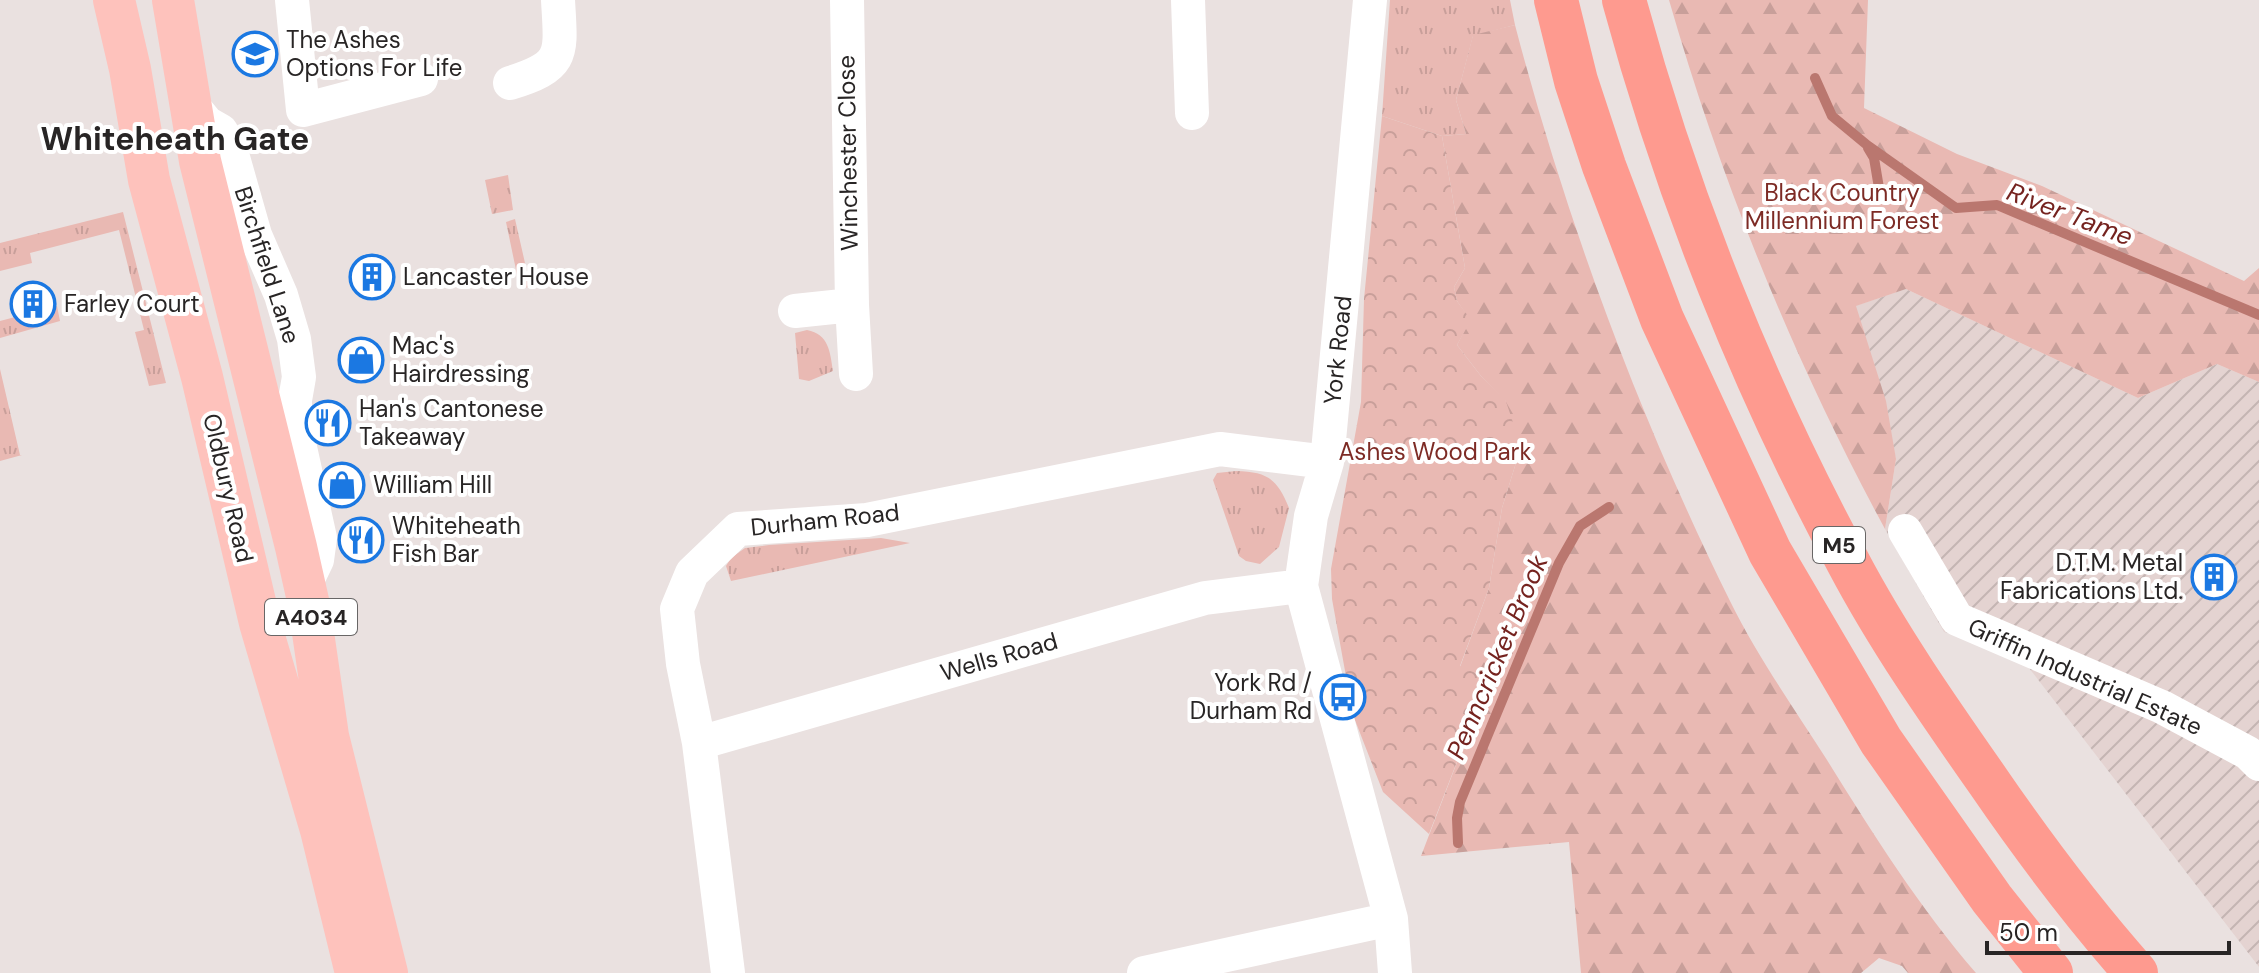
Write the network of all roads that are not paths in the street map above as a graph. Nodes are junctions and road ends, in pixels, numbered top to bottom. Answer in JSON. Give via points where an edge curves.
{"nodes":[{"id":1,"x":114,"y":0,"type":"edge"},
{"id":2,"x":173,"y":0,"type":"edge"},
{"id":3,"x":292,"y":0,"type":"edge"},
{"id":4,"x":558,"y":0,"type":"edge"},
{"id":5,"x":847,"y":0,"type":"edge"},
{"id":6,"x":1188,"y":0,"type":"edge"},
{"id":7,"x":1370,"y":0,"type":"edge"},
{"id":8,"x":1556,"y":0,"type":"edge"},
{"id":9,"x":1624,"y":0,"type":"edge"},
{"id":10,"x":421,"y":79,"type":"dead end"},
{"id":11,"x":510,"y":83,"type":"dead end"},
{"id":12,"x":1192,"y":113,"type":"dead end"},
{"id":13,"x":852,"y":305,"type":"junction"},
{"id":14,"x":795,"y":311,"type":"dead end"},
{"id":15,"x":856,"y":374,"type":"dead end"},
{"id":16,"x":1327,"y":462,"type":"junction"},
{"id":17,"x":1905,"y":531,"type":"dead end"},
{"id":18,"x":1301,"y":586,"type":"junction"},
{"id":19,"x":699,"y":743,"type":"junction"},
{"id":20,"x":2259,"y":764,"type":"edge"},
{"id":21,"x":1391,"y":919,"type":"junction"},
{"id":22,"x":356,"y":973,"type":"edge"},
{"id":23,"x":387,"y":973,"type":"edge"},
{"id":24,"x":728,"y":973,"type":"edge"},
{"id":25,"x":1144,"y":973,"type":"edge"},
{"id":26,"x":1395,"y":973,"type":"edge"},
{"id":27,"x":2051,"y":973,"type":"edge"},
{"id":28,"x":2136,"y":973,"type":"edge"}],
"edges":[{"from":1,"to":22,"type":"main road","name":"Oldbury Road","number":"A4034","via":[[149,180],[257,610]]},
{"from":2,"to":23,"type":"main road","name":"Oldbury Road","number":"A4034","via":[[200,161],[305,585],[328,736]]},
{"from":3,"to":10,"type":"street","via":[[303,110]]},
{"from":4,"to":11,"type":"street","via":[[559,53],[537,75]]},
{"from":5,"to":13,"type":"street","name":"Winchester Close"},
{"from":6,"to":12,"type":"street"},
{"from":7,"to":16,"type":"street","name":"York Road"},
{"from":8,"to":27,"type":"highway","number":"M5","via":[[1604,166],[1662,319],[1770,552],[1881,741]]},
{"from":9,"to":28,"type":"highway","number":"M5","via":[[1693,215],[1769,405],[1848,564],[1935,705],[2035,849]]},
{"from":13,"to":14,"type":"street"},
{"from":13,"to":15,"type":"street","name":"Winchester Close"},
{"from":16,"to":18,"type":"street","name":"York Road","via":[[1311,516]]},
{"from":16,"to":19,"type":"street","name":"Durham Road","via":[[1220,449],[867,520],[738,529],[692,573],[677,609]]},
{"from":17,"to":20,"type":"street","name":"Griffin Industrial Estate","via":[[1957,619],[2162,707]]},
{"from":18,"to":19,"type":"street","name":"Wells Road","via":[[1205,598]]},
{"from":18,"to":21,"type":"street","name":"York Road"},
{"from":19,"to":24,"type":"street","name":"Durham Road"},
{"from":21,"to":25,"type":"street"},
{"from":21,"to":26,"type":"street","name":"York Road"}]}
